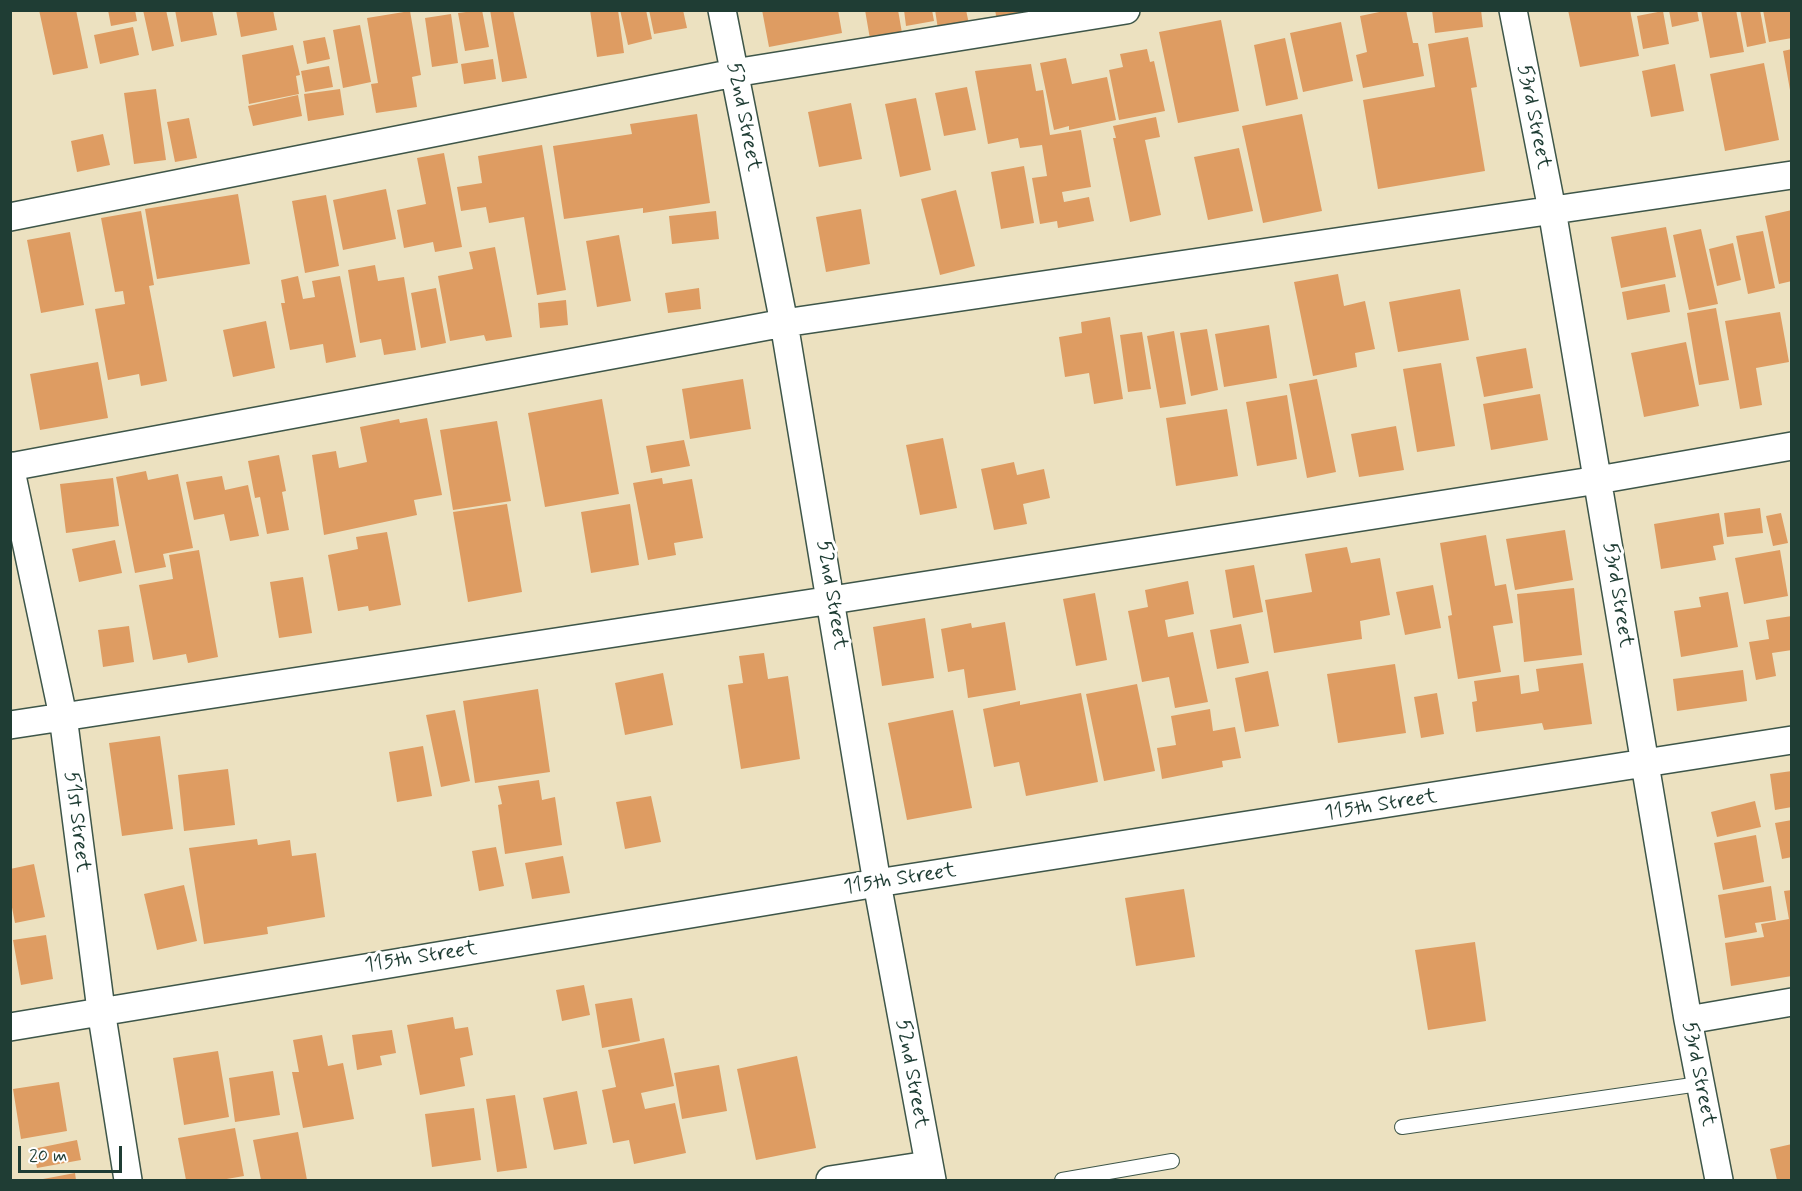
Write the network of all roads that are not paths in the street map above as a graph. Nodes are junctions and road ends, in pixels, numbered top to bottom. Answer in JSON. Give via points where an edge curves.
{"nodes":[{"id":1,"x":722,"y":10,"type":"edge"},
{"id":2,"x":1126,"y":10,"type":"edge"},
{"id":3,"x":1513,"y":10,"type":"edge"},
{"id":4,"x":734,"y":73,"type":"junction"},
{"id":5,"x":1791,"y":175,"type":"edge"},
{"id":6,"x":1552,"y":210,"type":"junction"},
{"id":7,"x":10,"y":217,"type":"edge"},
{"id":8,"x":784,"y":323,"type":"junction"},
{"id":9,"x":1791,"y":446,"type":"edge"},
{"id":10,"x":11,"y":467,"type":"edge"},
{"id":11,"x":1598,"y":480,"type":"junction"},
{"id":12,"x":832,"y":600,"type":"junction"},
{"id":13,"x":63,"y":716,"type":"junction"},
{"id":14,"x":10,"y":725,"type":"edge"},
{"id":15,"x":1791,"y":740,"type":"edge"},
{"id":16,"x":1644,"y":765,"type":"junction"},
{"id":17,"x":877,"y":884,"type":"junction"},
{"id":18,"x":1791,"y":1002,"type":"edge"},
{"id":19,"x":101,"y":1011,"type":"junction"},
{"id":20,"x":1688,"y":1020,"type":"junction"},
{"id":21,"x":10,"y":1027,"type":"edge"},
{"id":22,"x":1699,"y":1084,"type":"junction"},
{"id":23,"x":1402,"y":1128,"type":"dead end"},
{"id":24,"x":1172,"y":1161,"type":"dead end"},
{"id":25,"x":930,"y":1173,"type":"edge"},
{"id":26,"x":128,"y":1180,"type":"edge"},
{"id":27,"x":830,"y":1180,"type":"edge"},
{"id":28,"x":1062,"y":1180,"type":"edge"},
{"id":29,"x":1719,"y":1180,"type":"edge"}],
"edges":[{"from":1,"to":4,"type":"street","name":"52nd Street"},
{"from":2,"to":4,"type":"street"},
{"from":3,"to":6,"type":"street","name":"53rd Street"},
{"from":4,"to":7,"type":"street"},
{"from":4,"to":8,"type":"street","name":"52nd Street"},
{"from":5,"to":6,"type":"street"},
{"from":6,"to":8,"type":"street"},
{"from":6,"to":11,"type":"street","name":"53rd Street"},
{"from":8,"to":10,"type":"street"},
{"from":8,"to":12,"type":"street","name":"52nd Street"},
{"from":9,"to":11,"type":"street"},
{"from":10,"to":13,"type":"street","name":"51st Street"},
{"from":11,"to":12,"type":"street"},
{"from":11,"to":16,"type":"street","name":"53rd Street"},
{"from":12,"to":13,"type":"street"},
{"from":12,"to":17,"type":"street","name":"52nd Street"},
{"from":13,"to":14,"type":"street"},
{"from":13,"to":19,"type":"street","name":"51st Street"},
{"from":15,"to":16,"type":"street","name":"115th Street"},
{"from":16,"to":17,"type":"street","name":"115th Street"},
{"from":16,"to":20,"type":"street","name":"53rd Street"},
{"from":17,"to":19,"type":"street","name":"115th Street"},
{"from":17,"to":25,"type":"street","name":"52nd Street"},
{"from":18,"to":20,"type":"street"},
{"from":19,"to":21,"type":"street","name":"115th Street"},
{"from":19,"to":26,"type":"street","name":"51st Street"},
{"from":20,"to":22,"type":"street","name":"53rd Street"},
{"from":22,"to":23,"type":"lane"},
{"from":22,"to":29,"type":"street","name":"53rd Street"},
{"from":24,"to":28,"type":"lane"},
{"from":25,"to":27,"type":"street"}]}
